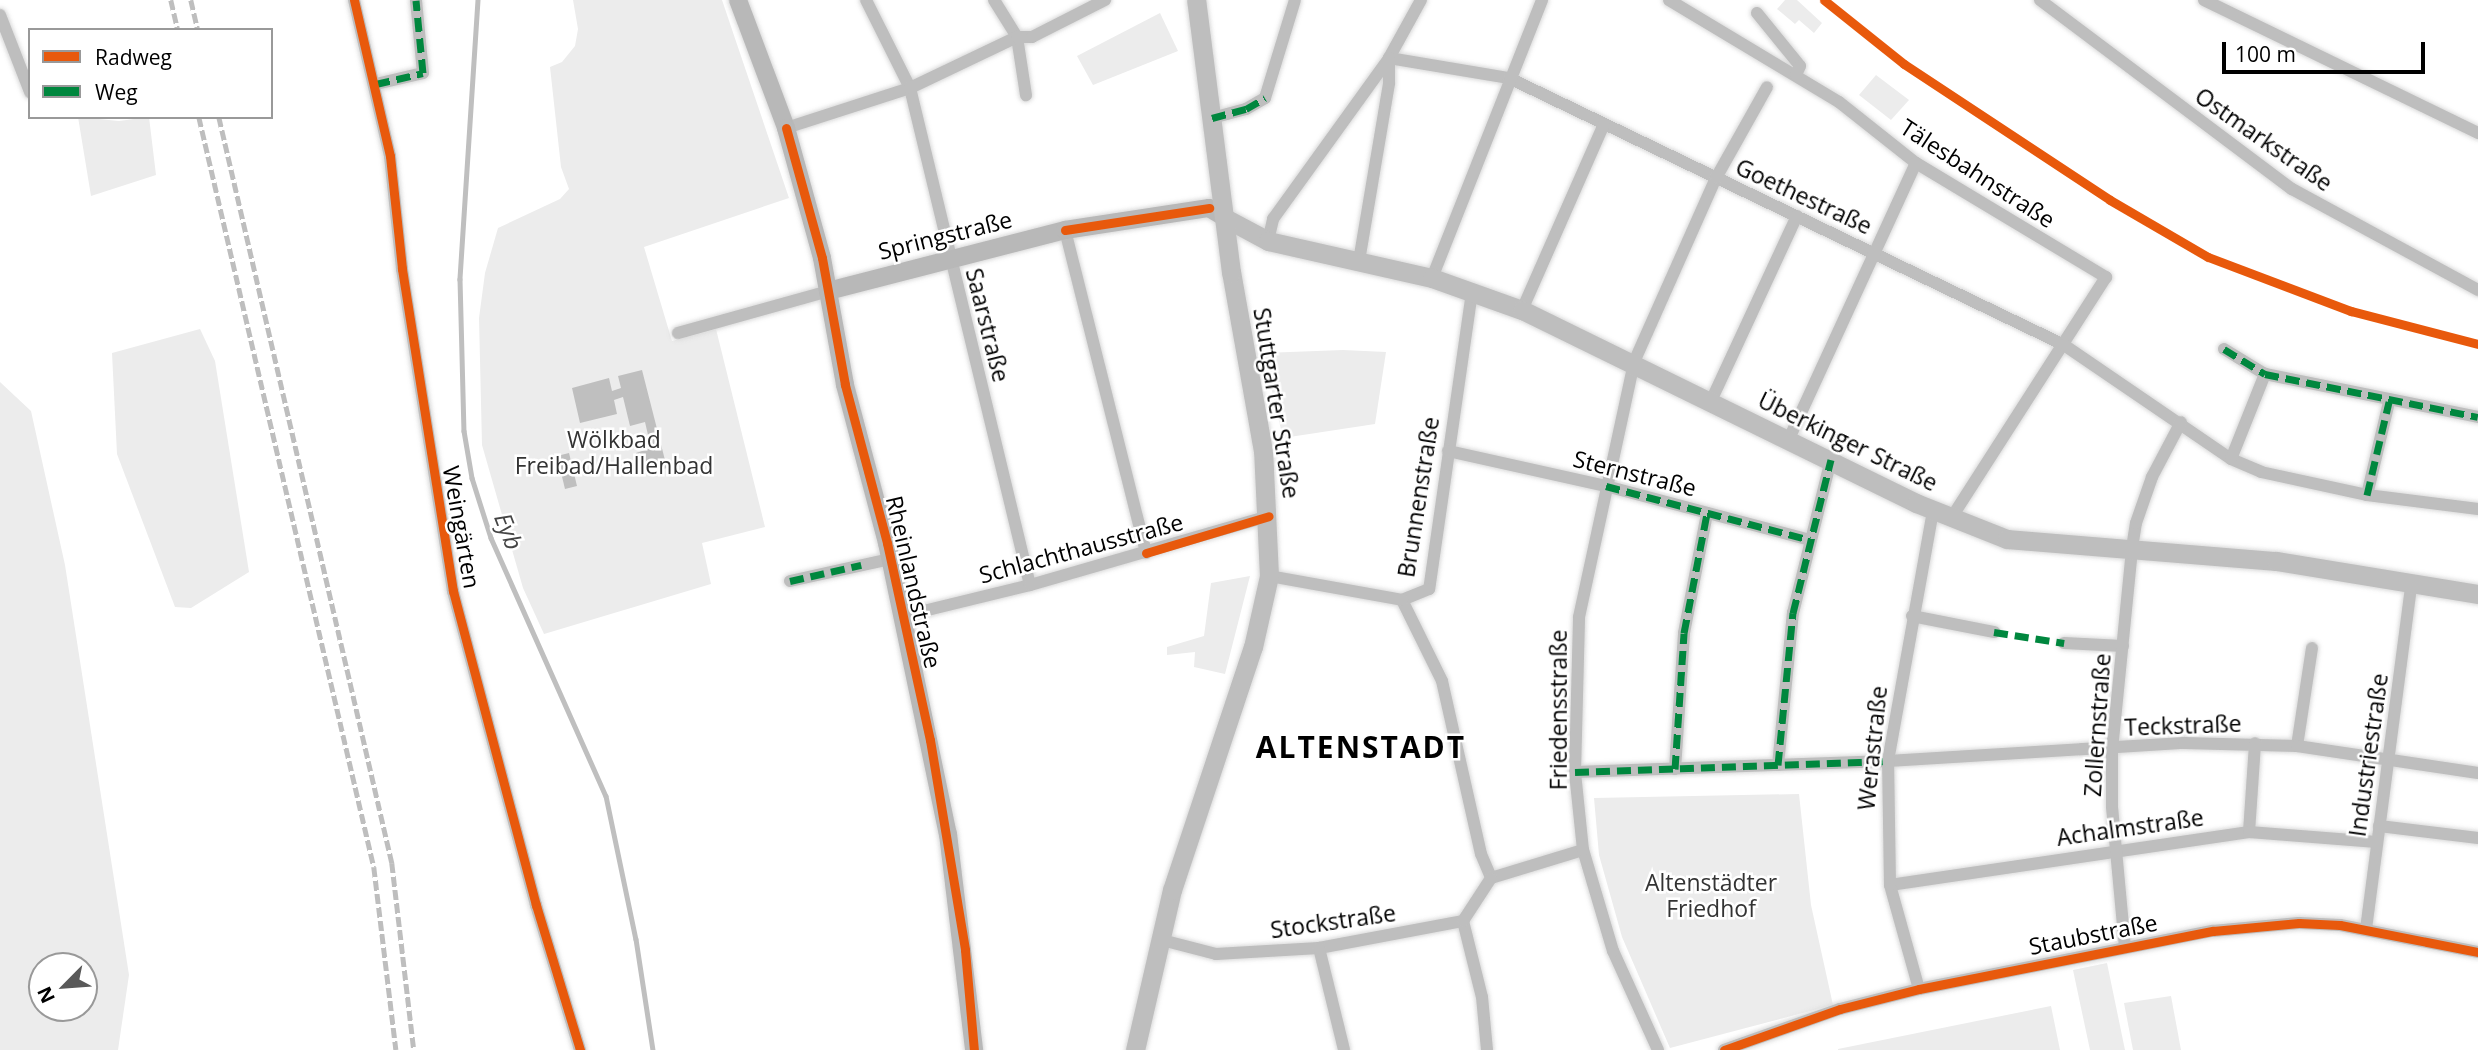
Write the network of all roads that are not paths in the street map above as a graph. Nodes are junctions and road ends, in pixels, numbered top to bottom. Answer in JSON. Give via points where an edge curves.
{"nodes":[{"id":1,"x":354,"y":0,"type":"edge"},
{"id":2,"x":416,"y":0,"type":"edge"},
{"id":3,"x":738,"y":0,"type":"edge"},
{"id":4,"x":866,"y":0,"type":"edge"},
{"id":5,"x":994,"y":0,"type":"edge"},
{"id":6,"x":1105,"y":0,"type":"edge"},
{"id":7,"x":1196,"y":0,"type":"edge"},
{"id":8,"x":1295,"y":0,"type":"edge"},
{"id":9,"x":1421,"y":0,"type":"edge"},
{"id":10,"x":1542,"y":0,"type":"edge"},
{"id":11,"x":1669,"y":0,"type":"edge"},
{"id":12,"x":2040,"y":0,"type":"edge"},
{"id":13,"x":2204,"y":0,"type":"edge"},
{"id":14,"x":1758,"y":13,"type":"dead end"},
{"id":15,"x":0,"y":15,"type":"edge"},
{"id":16,"x":1017,"y":37,"type":"junction"},
{"id":17,"x":1389,"y":58,"type":"junction"},
{"id":18,"x":1796,"y":75,"type":"junction"},
{"id":19,"x":1509,"y":78,"type":"junction"},
{"id":20,"x":376,"y":84,"type":"junction"},
{"id":21,"x":28,"y":87,"type":"edge"},
{"id":22,"x":1767,"y":87,"type":"dead end"},
{"id":23,"x":910,"y":88,"type":"junction"},
{"id":24,"x":1026,"y":95,"type":"dead end"},
{"id":25,"x":1212,"y":118,"type":"junction"},
{"id":26,"x":1604,"y":124,"type":"junction"},
{"id":27,"x":786,"y":128,"type":"junction"},
{"id":28,"x":2478,"y":134,"type":"edge"},
{"id":29,"x":1916,"y":163,"type":"junction"},
{"id":30,"x":1716,"y":178,"type":"junction"},
{"id":31,"x":1797,"y":216,"type":"junction"},
{"id":32,"x":1227,"y":219,"type":"junction"},
{"id":33,"x":1066,"y":230,"type":"junction"},
{"id":34,"x":1268,"y":241,"type":"junction"},
{"id":35,"x":1877,"y":253,"type":"junction"},
{"id":36,"x":949,"y":258,"type":"junction"},
{"id":37,"x":1359,"y":261,"type":"junction"},
{"id":38,"x":2106,"y":277,"type":"joint"},
{"id":39,"x":1432,"y":278,"type":"junction"},
{"id":40,"x":2478,"y":290,"type":"edge"},
{"id":41,"x":828,"y":291,"type":"junction"},
{"id":42,"x":1472,"y":292,"type":"junction"},
{"id":43,"x":1522,"y":310,"type":"junction"},
{"id":44,"x":678,"y":333,"type":"dead end"},
{"id":45,"x":2064,"y":345,"type":"junction"},
{"id":46,"x":2224,"y":349,"type":"dead end"},
{"id":47,"x":1634,"y":362,"type":"junction"},
{"id":48,"x":2265,"y":374,"type":"junction"},
{"id":49,"x":1711,"y":401,"type":"junction"},
{"id":50,"x":2389,"y":402,"type":"junction"},
{"id":51,"x":2478,"y":417,"type":"edge"},
{"id":52,"x":2181,"y":422,"type":"junction"},
{"id":53,"x":1788,"y":441,"type":"junction"},
{"id":54,"x":1448,"y":451,"type":"junction"},
{"id":55,"x":1831,"y":460,"type":"junction"},
{"id":56,"x":2231,"y":460,"type":"junction"},
{"id":57,"x":1606,"y":486,"type":"junction"},
{"id":58,"x":2367,"y":495,"type":"junction"},
{"id":59,"x":2478,"y":509,"type":"edge"},
{"id":60,"x":1707,"y":513,"type":"junction"},
{"id":61,"x":1942,"y":514,"type":"junction"},
{"id":62,"x":1269,"y":516,"type":"junction"},
{"id":63,"x":1810,"y":540,"type":"junction"},
{"id":64,"x":2132,"y":548,"type":"junction"},
{"id":65,"x":1146,"y":552,"type":"junction"},
{"id":66,"x":890,"y":559,"type":"junction"},
{"id":67,"x":1269,"y":576,"type":"junction"},
{"id":68,"x":789,"y":581,"type":"dead end"},
{"id":69,"x":1030,"y":585,"type":"junction"},
{"id":70,"x":2411,"y":586,"type":"junction"},
{"id":71,"x":2477,"y":589,"type":"edge"},
{"id":72,"x":1402,"y":600,"type":"junction"},
{"id":73,"x":1912,"y":615,"type":"junction"},
{"id":74,"x":903,"y":616,"type":"junction"},
{"id":75,"x":1994,"y":632,"type":"dead end"},
{"id":76,"x":2064,"y":643,"type":"dead end"},
{"id":77,"x":2123,"y":646,"type":"junction"},
{"id":78,"x":2312,"y":648,"type":"dead end"},
{"id":79,"x":2255,"y":743,"type":"junction"},
{"id":80,"x":2297,"y":746,"type":"junction"},
{"id":81,"x":2112,"y":750,"type":"junction"},
{"id":82,"x":1888,"y":761,"type":"junction"},
{"id":83,"x":2390,"y":761,"type":"junction"},
{"id":84,"x":1778,"y":765,"type":"junction"},
{"id":85,"x":1675,"y":769,"type":"junction"},
{"id":86,"x":1575,"y":772,"type":"junction"},
{"id":87,"x":2478,"y":773,"type":"edge"},
{"id":88,"x":2379,"y":826,"type":"junction"},
{"id":89,"x":2249,"y":832,"type":"junction"},
{"id":90,"x":2478,"y":838,"type":"edge"},
{"id":91,"x":2377,"y":842,"type":"junction"},
{"id":92,"x":1583,"y":850,"type":"junction"},
{"id":93,"x":2115,"y":850,"type":"junction"},
{"id":94,"x":1491,"y":878,"type":"junction"},
{"id":95,"x":1890,"y":885,"type":"junction"},
{"id":96,"x":1463,"y":921,"type":"junction"},
{"id":97,"x":2366,"y":929,"type":"junction"},
{"id":98,"x":1158,"y":939,"type":"junction"},
{"id":99,"x":2125,"y":947,"type":"junction"},
{"id":100,"x":1319,"y":948,"type":"junction"},
{"id":101,"x":2478,"y":952,"type":"edge"},
{"id":102,"x":1919,"y":989,"type":"junction"},
{"id":103,"x":580,"y":1050,"type":"edge"},
{"id":104,"x":974,"y":1050,"type":"edge"},
{"id":105,"x":1135,"y":1050,"type":"edge"},
{"id":106,"x":1344,"y":1050,"type":"edge"},
{"id":107,"x":1487,"y":1050,"type":"edge"},
{"id":108,"x":1658,"y":1050,"type":"edge"},
{"id":109,"x":1724,"y":1050,"type":"edge"}],
"edges":[{"from":1,"to":20,"type":"street","name":"Weingärten"},
{"from":2,"to":20,"type":"street","via":[[423,72]]},
{"from":3,"to":27,"type":"main road","name":"Rheinlandstraße"},
{"from":4,"to":23,"type":"street","name":"Saarstraße"},
{"from":5,"to":16,"type":"street"},
{"from":6,"to":16,"type":"street","via":[[1031,37]]},
{"from":7,"to":25,"type":"main road","name":"Stuttgarter Straße"},
{"from":8,"to":25,"type":"street","via":[[1265,98],[1246,109]]},
{"from":9,"to":17,"type":"street"},
{"from":10,"to":19,"type":"street"},
{"from":11,"to":18,"type":"street","name":"Tälesbahnstraße"},
{"from":12,"to":40,"type":"street","name":"Ostmarkstraße","via":[[2292,189]]},
{"from":13,"to":28,"type":"street"},
{"from":14,"to":18,"type":"street","via":[[1800,66]]},
{"from":15,"to":21,"type":"street"},
{"from":16,"to":23,"type":"street"},
{"from":16,"to":24,"type":"street"},
{"from":17,"to":19,"type":"street","name":"Goethestraße"},
{"from":17,"to":34,"type":"street","via":[[1273,219]]},
{"from":17,"to":37,"type":"street","via":[[1389,83]]},
{"from":18,"to":29,"type":"street","name":"Tälesbahnstraße"},
{"from":19,"to":26,"type":"street","name":"Goethestraße"},
{"from":19,"to":39,"type":"street"},
{"from":20,"to":103,"type":"street","name":"Weingärten","via":[[453,592],[536,905]]},
{"from":22,"to":30,"type":"street","name":"Friedensstraße"},
{"from":23,"to":27,"type":"street"},
{"from":23,"to":36,"type":"street","name":"Saarstraße"},
{"from":25,"to":32,"type":"main road","name":"Stuttgarter Straße"},
{"from":26,"to":30,"type":"street","name":"Goethestraße"},
{"from":26,"to":43,"type":"street"},
{"from":27,"to":41,"type":"main road","name":"Rheinlandstraße"},
{"from":29,"to":35,"type":"street"},
{"from":29,"to":38,"type":"street","name":"Tälesbahnstraße"},
{"from":30,"to":31,"type":"street","name":"Goethestraße"},
{"from":30,"to":47,"type":"street","name":"Friedensstraße"},
{"from":31,"to":35,"type":"street","name":"Goethestraße"},
{"from":31,"to":49,"type":"street"},
{"from":32,"to":33,"type":"main road","name":"Springstraße","via":[[1209,208]]},
{"from":32,"to":34,"type":"main road","name":"Überkinger Straße"},
{"from":32,"to":62,"type":"main road","name":"Stuttgarter Straße"},
{"from":33,"to":36,"type":"main road","name":"Springstraße"},
{"from":33,"to":65,"type":"street"},
{"from":34,"to":37,"type":"main road","name":"Überkinger Straße"},
{"from":35,"to":45,"type":"street","name":"Goethestraße"},
{"from":35,"to":53,"type":"street"},
{"from":36,"to":41,"type":"main road","name":"Springstraße"},
{"from":36,"to":69,"type":"street","name":"Saarstraße"},
{"from":37,"to":39,"type":"main road","name":"Überkinger Straße"},
{"from":38,"to":45,"type":"street","name":"Werastraße"},
{"from":39,"to":42,"type":"main road","name":"Überkinger Straße"},
{"from":41,"to":44,"type":"street","name":"Springstraße"},
{"from":41,"to":66,"type":"main road","name":"Rheinlandstraße","via":[[845,385]]},
{"from":42,"to":43,"type":"main road","name":"Überkinger Straße"},
{"from":42,"to":54,"type":"street","name":"Brunnenstraße"},
{"from":43,"to":47,"type":"main road","name":"Überkinger Straße"},
{"from":45,"to":52,"type":"street","name":"Goethestraße"},
{"from":45,"to":61,"type":"street","name":"Werastraße"},
{"from":46,"to":48,"type":"street"},
{"from":47,"to":49,"type":"main road","name":"Überkinger Straße"},
{"from":47,"to":57,"type":"street","name":"Friedensstraße"},
{"from":48,"to":50,"type":"street"},
{"from":48,"to":56,"type":"street"},
{"from":49,"to":53,"type":"main road","name":"Überkinger Straße"},
{"from":50,"to":51,"type":"street"},
{"from":50,"to":58,"type":"street"},
{"from":52,"to":56,"type":"street","name":"Goethestraße"},
{"from":52,"to":64,"type":"street","name":"Zollernstraße","via":[[2152,477]]},
{"from":53,"to":55,"type":"main road","name":"Überkinger Straße"},
{"from":54,"to":57,"type":"street","name":"Sternstraße"},
{"from":54,"to":72,"type":"street","name":"Brunnenstraße","via":[[1429,589]]},
{"from":55,"to":61,"type":"main road","name":"Überkinger Straße"},
{"from":55,"to":63,"type":"street"},
{"from":56,"to":58,"type":"street","name":"Goethestraße","via":[[2261,472]]},
{"from":57,"to":60,"type":"street","name":"Sternstraße"},
{"from":57,"to":86,"type":"street","name":"Friedensstraße","via":[[1580,617]]},
{"from":58,"to":59,"type":"street","name":"Goethestraße"},
{"from":60,"to":63,"type":"street","name":"Sternstraße"},
{"from":60,"to":85,"type":"street","via":[[1684,633]]},
{"from":61,"to":64,"type":"main road","name":"Überkinger Straße","via":[[2033,544]]},
{"from":61,"to":73,"type":"street","name":"Werastraße"},
{"from":62,"to":65,"type":"street","name":"Schlachthausstraße"},
{"from":62,"to":67,"type":"main road","name":"Stuttgarter Straße"},
{"from":63,"to":84,"type":"street","via":[[1793,613]]},
{"from":64,"to":70,"type":"main road","name":"Überkinger Straße","via":[[2276,561]]},
{"from":64,"to":77,"type":"street","name":"Zollernstraße"},
{"from":65,"to":69,"type":"street","name":"Schlachthausstraße"},
{"from":66,"to":68,"type":"street"},
{"from":66,"to":74,"type":"main road","name":"Rheinlandstraße"},
{"from":67,"to":72,"type":"street"},
{"from":67,"to":98,"type":"main road","name":"Stuttgarter Straße","via":[[1252,647]]},
{"from":69,"to":74,"type":"street","name":"Schlachthausstraße"},
{"from":70,"to":71,"type":"main road","name":"Überkinger Straße"},
{"from":70,"to":83,"type":"street","name":"Industriestraße"},
{"from":72,"to":94,"type":"street","name":"Brunnenstraße","via":[[1442,681],[1481,854]]},
{"from":73,"to":75,"type":"street"},
{"from":73,"to":82,"type":"street","name":"Werastraße"},
{"from":74,"to":104,"type":"main road","name":"Rheinlandstraße","via":[[948,834]]},
{"from":76,"to":77,"type":"street"},
{"from":77,"to":81,"type":"street","name":"Zollernstraße"},
{"from":78,"to":80,"type":"street"},
{"from":79,"to":80,"type":"street","name":"Teckstraße"},
{"from":79,"to":81,"type":"street","name":"Teckstraße"},
{"from":79,"to":89,"type":"street"},
{"from":80,"to":83,"type":"street","name":"Teckstraße"},
{"from":81,"to":82,"type":"street","name":"Teckstraße"},
{"from":81,"to":93,"type":"street","name":"Zollernstraße"},
{"from":82,"to":84,"type":"street","name":"Teckstraße"},
{"from":82,"to":95,"type":"street","name":"Werastraße"},
{"from":83,"to":87,"type":"street","name":"Teckstraße"},
{"from":83,"to":88,"type":"street","name":"Industriestraße"},
{"from":84,"to":85,"type":"street","name":"Teckstraße"},
{"from":85,"to":86,"type":"street","name":"Teckstraße"},
{"from":86,"to":92,"type":"street","name":"Friedensstraße"},
{"from":88,"to":90,"type":"street"},
{"from":88,"to":91,"type":"street","name":"Industriestraße"},
{"from":89,"to":91,"type":"street","name":"Achalmstraße"},
{"from":89,"to":93,"type":"street","name":"Achalmstraße"},
{"from":91,"to":97,"type":"street","name":"Industriestraße"},
{"from":92,"to":94,"type":"street"},
{"from":92,"to":108,"type":"street","name":"Friedensstraße","via":[[1613,951]]},
{"from":93,"to":95,"type":"street","name":"Achalmstraße"},
{"from":93,"to":99,"type":"street","name":"Zollernstraße"},
{"from":94,"to":96,"type":"street"},
{"from":95,"to":102,"type":"street","name":"Werastraße"},
{"from":96,"to":100,"type":"street","name":"Stockstraße"},
{"from":96,"to":107,"type":"street","via":[[1482,997]]},
{"from":97,"to":99,"type":"street","name":"Staubstraße","via":[[2299,923]]},
{"from":97,"to":101,"type":"street","name":"Staubstraße"},
{"from":98,"to":100,"type":"street","name":"Stockstraße","via":[[1216,954]]},
{"from":98,"to":105,"type":"main road","name":"Stuttgarter Straße"},
{"from":99,"to":102,"type":"street","name":"Staubstraße"},
{"from":100,"to":106,"type":"street"},
{"from":102,"to":109,"type":"street","name":"Staubstraße","via":[[1840,1009]]}]}
